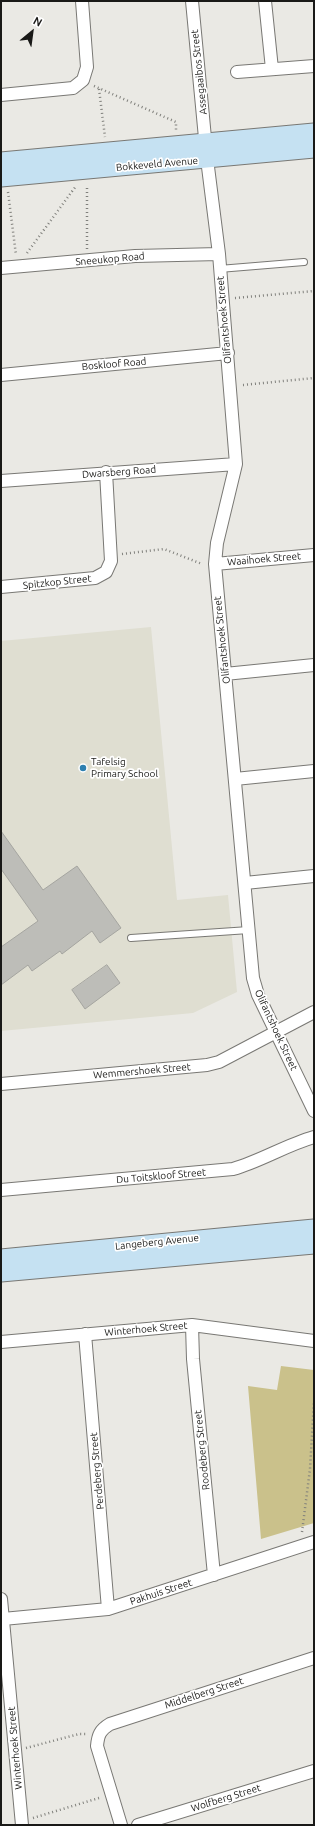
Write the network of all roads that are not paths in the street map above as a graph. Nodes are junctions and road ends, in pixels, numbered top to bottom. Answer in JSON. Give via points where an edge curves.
{"nodes":[{"id":1,"x":82,"y":1,"type":"edge"},
{"id":2,"x":192,"y":1,"type":"edge"},
{"id":3,"x":266,"y":1,"type":"edge"},
{"id":4,"x":314,"y":66,"type":"edge"},
{"id":5,"x":272,"y":69,"type":"junction"},
{"id":6,"x":237,"y":72,"type":"dead end"},
{"id":7,"x":1,"y":95,"type":"edge"},
{"id":8,"x":314,"y":132,"type":"edge"},
{"id":9,"x":314,"y":149,"type":"edge"},
{"id":10,"x":207,"y":151,"type":"junction"},
{"id":11,"x":1,"y":162,"type":"edge"},
{"id":12,"x":3,"y":178,"type":"edge"},
{"id":13,"x":218,"y":254,"type":"junction"},
{"id":14,"x":304,"y":262,"type":"dead end"},
{"id":15,"x":1,"y":268,"type":"edge"},
{"id":16,"x":219,"y":269,"type":"junction"},
{"id":17,"x":228,"y":353,"type":"junction"},
{"id":18,"x":1,"y":375,"type":"edge"},
{"id":19,"x":236,"y":464,"type":"junction"},
{"id":20,"x":106,"y":472,"type":"junction"},
{"id":21,"x":1,"y":481,"type":"edge"},
{"id":22,"x":314,"y":555,"type":"edge"},
{"id":23,"x":210,"y":564,"type":"junction"},
{"id":24,"x":1,"y":588,"type":"edge"},
{"id":25,"x":314,"y":665,"type":"edge"},
{"id":26,"x":225,"y":674,"type":"junction"},
{"id":27,"x":314,"y":771,"type":"edge"},
{"id":28,"x":235,"y":779,"type":"junction"},
{"id":29,"x":314,"y":876,"type":"edge"},
{"id":30,"x":245,"y":883,"type":"junction"},
{"id":31,"x":249,"y":930,"type":"junction"},
{"id":32,"x":132,"y":938,"type":"dead end"},
{"id":33,"x":314,"y":1012,"type":"edge"},
{"id":34,"x":277,"y":1032,"type":"junction"},
{"id":35,"x":1,"y":1084,"type":"edge"},
{"id":36,"x":314,"y":1111,"type":"edge"},
{"id":37,"x":314,"y":1137,"type":"edge"},
{"id":38,"x":1,"y":1190,"type":"edge"},
{"id":39,"x":314,"y":1228,"type":"edge"},
{"id":40,"x":314,"y":1245,"type":"edge"},
{"id":41,"x":1,"y":1258,"type":"edge"},
{"id":42,"x":1,"y":1273,"type":"edge"},
{"id":43,"x":192,"y":1325,"type":"junction"},
{"id":44,"x":85,"y":1334,"type":"junction"},
{"id":45,"x":1,"y":1342,"type":"edge"},
{"id":46,"x":314,"y":1342,"type":"edge"},
{"id":47,"x":314,"y":1542,"type":"edge"},
{"id":48,"x":214,"y":1575,"type":"junction"},
{"id":49,"x":1,"y":1599,"type":"edge"},
{"id":50,"x":108,"y":1609,"type":"junction"},
{"id":51,"x":3,"y":1619,"type":"junction"},
{"id":52,"x":314,"y":1658,"type":"edge"},
{"id":53,"x":314,"y":1771,"type":"edge"},
{"id":54,"x":22,"y":1824,"type":"edge"},
{"id":55,"x":121,"y":1825,"type":"edge"},
{"id":56,"x":138,"y":1825,"type":"edge"}],
"edges":[{"from":1,"to":7,"type":"street","via":[[87,68],[84,80],[73,88]]},
{"from":2,"to":10,"type":"street","name":"Assegaaibos Street"},
{"from":3,"to":5,"type":"street"},
{"from":4,"to":5,"type":"street"},
{"from":5,"to":6,"type":"street"},
{"from":8,"to":10,"type":"street","name":"Bokkeveld Avenue"},
{"from":9,"to":10,"type":"street","name":"Bokkeveld Avenue"},
{"from":10,"to":11,"type":"street","name":"Bokkeveld Avenue","via":[[178,145]]},
{"from":10,"to":12,"type":"street","name":"Bokkeveld Avenue","via":[[87,170]]},
{"from":10,"to":13,"type":"street","name":"Olifantshoek Street"},
{"from":13,"to":15,"type":"street","name":"Sneeukop Road","via":[[135,256]]},
{"from":13,"to":16,"type":"street","name":"Olifantshoek Street"},
{"from":14,"to":16,"type":"lane"},
{"from":16,"to":17,"type":"street","name":"Olifantshoek Street"},
{"from":17,"to":18,"type":"street","name":"Boskloof Road"},
{"from":17,"to":19,"type":"street","name":"Olifantshoek Street"},
{"from":19,"to":20,"type":"street","name":"Dwarsberg Road"},
{"from":19,"to":23,"type":"street","name":"Olifantshoek Street"},
{"from":20,"to":21,"type":"street","name":"Dwarsberg Road"},
{"from":20,"to":24,"type":"street","name":"Spitzkop Street","via":[[110,565],[103,576]]},
{"from":22,"to":23,"type":"street","name":"Waaihoek Street"},
{"from":23,"to":26,"type":"street","name":"Olifantshoek Street"},
{"from":25,"to":26,"type":"street"},
{"from":26,"to":28,"type":"street","name":"Olifantshoek Street"},
{"from":27,"to":28,"type":"street"},
{"from":28,"to":30,"type":"street","name":"Olifantshoek Street"},
{"from":29,"to":30,"type":"street"},
{"from":30,"to":31,"type":"street","name":"Olifantshoek Street"},
{"from":31,"to":32,"type":"lane"},
{"from":31,"to":34,"type":"street","name":"Olifantshoek Street","via":[[253,978],[258,995]]},
{"from":33,"to":34,"type":"street","name":"Wemmershoek Street"},
{"from":34,"to":35,"type":"street","name":"Wemmershoek Street","via":[[219,1062],[207,1065]]},
{"from":34,"to":36,"type":"street","name":"Olifantshoek Street"},
{"from":37,"to":38,"type":"street","name":"Du Toitskloof Street","via":[[294,1142],[252,1163],[233,1169]]},
{"from":39,"to":41,"type":"street","name":"Langeberg Avenue"},
{"from":40,"to":42,"type":"street","name":"Langeberg Avenue"},
{"from":43,"to":44,"type":"street","name":"Winterhoek Street"},
{"from":43,"to":46,"type":"street","name":"Winterhoek Street"},
{"from":43,"to":48,"type":"street","name":"Roodeberg Street"},
{"from":44,"to":45,"type":"street","name":"Winterhoek Street"},
{"from":44,"to":50,"type":"street","name":"Perdeberg Street"},
{"from":47,"to":48,"type":"street","name":"Pakhuis Street"},
{"from":48,"to":50,"type":"street","name":"Pakhuis Street"},
{"from":49,"to":51,"type":"street","name":"Winterhoek Street"},
{"from":50,"to":51,"type":"street","name":"Pakhuis Street"},
{"from":51,"to":54,"type":"street","name":"Winterhoek Street"},
{"from":52,"to":55,"type":"street","name":"Middelberg Street","via":[[103,1728],[98,1735],[96,1746]]},
{"from":53,"to":56,"type":"street","name":"Wolfberg Street"}]}
